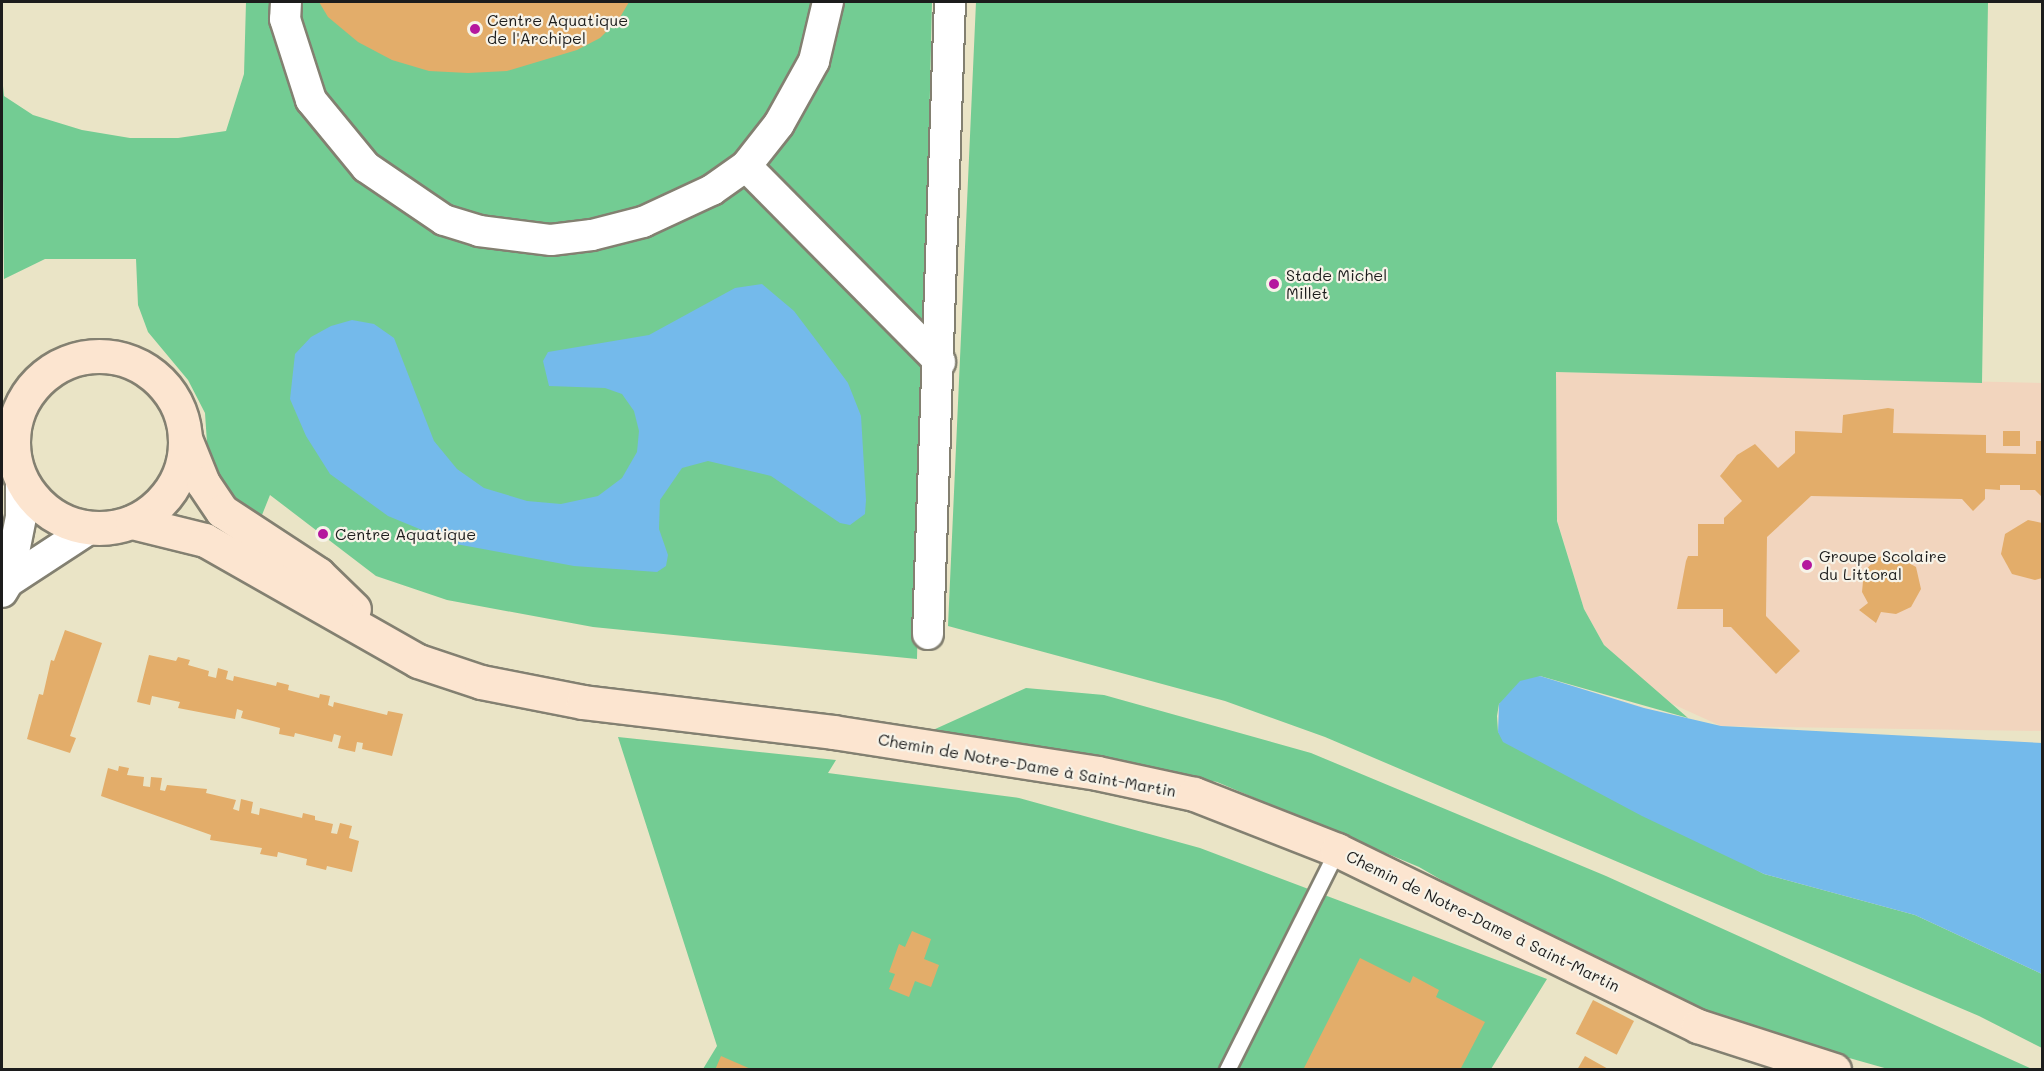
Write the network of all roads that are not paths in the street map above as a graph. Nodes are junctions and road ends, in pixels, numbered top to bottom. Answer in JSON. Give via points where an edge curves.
{"nodes":[{"id":1,"x":286,"y":2,"type":"edge"},
{"id":2,"x":828,"y":2,"type":"edge"},
{"id":3,"x":950,"y":2,"type":"edge"},
{"id":4,"x":746,"y":166,"type":"junction"},
{"id":5,"x":940,"y":362,"type":"junction"},
{"id":6,"x":37,"y":380,"type":"junction"},
{"id":7,"x":2,"y":392,"type":"edge"},
{"id":8,"x":186,"y":441,"type":"junction"},
{"id":9,"x":14,"y":472,"type":"edge"},
{"id":10,"x":132,"y":522,"type":"junction"},
{"id":11,"x":92,"y":527,"type":"junction"},
{"id":12,"x":4,"y":587,"type":"edge"},
{"id":13,"x":928,"y":634,"type":"dead end"},
{"id":14,"x":390,"y":643,"type":"junction"},
{"id":15,"x":1337,"y":850,"type":"junction"},
{"id":16,"x":1227,"y":1070,"type":"edge"},
{"id":17,"x":1834,"y":1070,"type":"edge"}],
"edges":[{"from":1,"to":4,"type":"street","via":[[285,19],[311,100],[366,167],[444,220],[479,231],[551,240],[592,236],[651,218],[712,190]]},
{"from":2,"to":4,"type":"street","via":[[814,61],[779,124]]},
{"from":3,"to":5,"type":"street"},
{"from":4,"to":5,"type":"street"},
{"from":5,"to":13,"type":"street"},
{"from":6,"to":7,"type":"street"},
{"from":6,"to":8,"type":"street","via":[[65,362],[98,355],[132,361],[160,380],[179,408]]},
{"from":6,"to":9,"type":"street","via":[[18,408],[11,442]]},
{"from":8,"to":10,"type":"street","via":[[179,475],[167,494]]},
{"from":8,"to":14,"type":"street","name":"Chemin de Notre-Dame à Saint-Martin","via":[[203,483],[222,511],[318,574]]},
{"from":9,"to":11,"type":"street","via":[[37,503],[65,522]]},
{"from":9,"to":12,"type":"street","via":[[21,517]]},
{"from":10,"to":11,"type":"street"},
{"from":10,"to":14,"type":"street","name":"Chemin de Notre-Dame à Saint-Martin","via":[[205,540]]},
{"from":11,"to":12,"type":"street"},
{"from":14,"to":15,"type":"street","name":"Chemin de Notre-Dame à Saint-Martin","via":[[418,661],[481,682],[583,702],[833,732],[1157,785],[1230,806]]},
{"from":15,"to":16,"type":"lane"},
{"from":15,"to":17,"type":"street","name":"Chemin de Notre-Dame à Saint-Martin","via":[[1698,1026]]}]}
